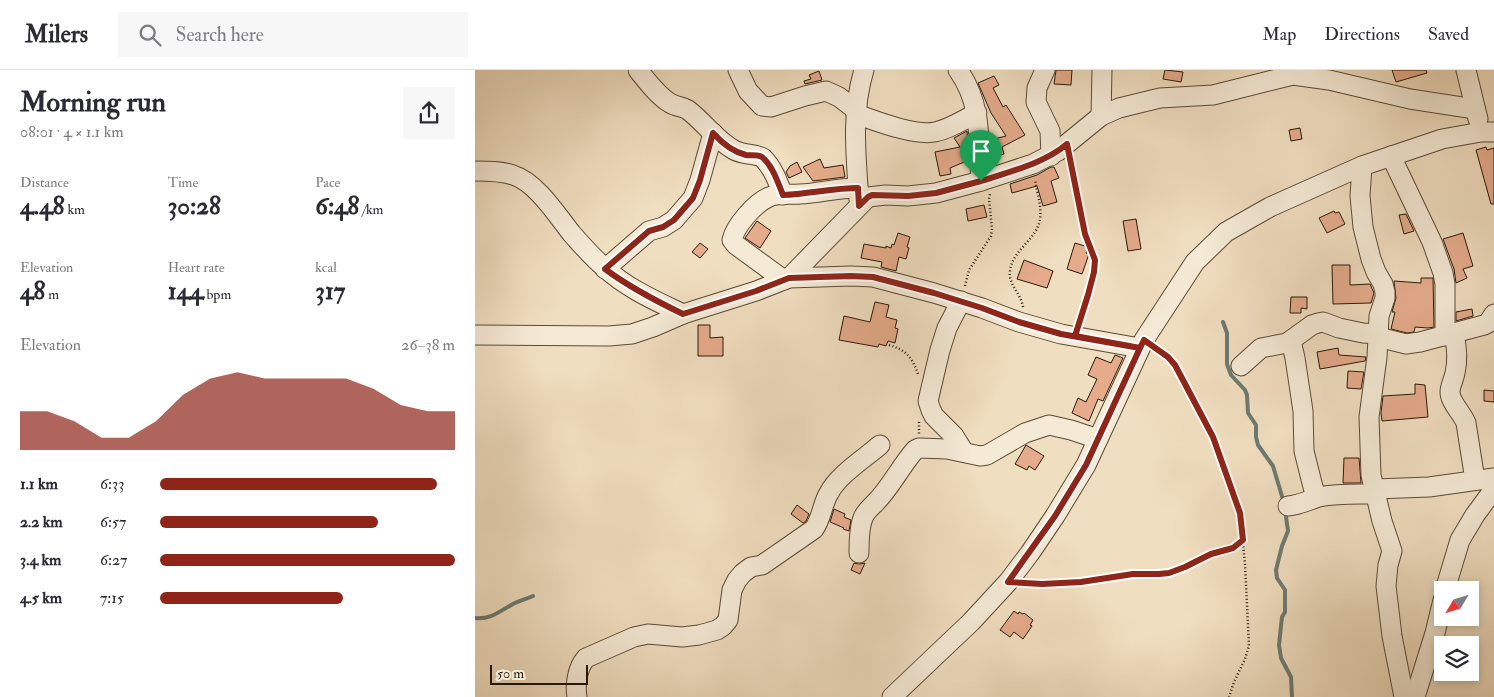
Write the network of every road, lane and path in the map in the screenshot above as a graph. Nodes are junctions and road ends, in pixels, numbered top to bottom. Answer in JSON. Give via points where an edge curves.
{"nodes":[{"id":1,"x":638,"y":70,"type":"edge"},
{"id":2,"x":738,"y":70,"type":"edge"},
{"id":3,"x":864,"y":70,"type":"edge"},
{"id":4,"x":958,"y":70,"type":"edge"},
{"id":5,"x":1045,"y":70,"type":"edge"},
{"id":6,"x":1102,"y":70,"type":"edge"},
{"id":7,"x":1466,"y":70,"type":"edge"},
{"id":8,"x":1475,"y":109,"type":"junction"},
{"id":9,"x":856,"y":112,"type":"junction"},
{"id":10,"x":977,"y":113,"type":"junction"},
{"id":11,"x":1101,"y":116,"type":"junction"},
{"id":12,"x":1488,"y":132,"type":"edge"},
{"id":13,"x":713,"y":133,"type":"junction"},
{"id":14,"x":1067,"y":144,"type":"junction"},
{"id":15,"x":1051,"y":156,"type":"junction"},
{"id":16,"x":1391,"y":156,"type":"junction"},
{"id":17,"x":1033,"y":164,"type":"junction"},
{"id":18,"x":1362,"y":166,"type":"junction"},
{"id":19,"x":475,"y":171,"type":"edge"},
{"id":20,"x":1000,"y":175,"type":"junction"},
{"id":21,"x":981,"y":181,"type":"junction"},
{"id":22,"x":783,"y":195,"type":"junction"},
{"id":23,"x":858,"y":197,"type":"junction"},
{"id":24,"x":605,"y":269,"type":"junction"},
{"id":25,"x":786,"y":279,"type":"junction"},
{"id":26,"x":961,"y":302,"type":"junction"},
{"id":27,"x":683,"y":314,"type":"junction"},
{"id":28,"x":1494,"y":314,"type":"edge"},
{"id":29,"x":1019,"y":322,"type":"junction"},
{"id":30,"x":475,"y":335,"type":"edge"},
{"id":31,"x":1449,"y":335,"type":"junction"},
{"id":32,"x":1075,"y":336,"type":"junction"},
{"id":33,"x":1377,"y":336,"type":"junction"},
{"id":34,"x":1291,"y":341,"type":"junction"},
{"id":35,"x":1142,"y":344,"type":"junction"},
{"id":36,"x":1241,"y":366,"type":"dead end"},
{"id":37,"x":1098,"y":440,"type":"junction"},
{"id":38,"x":881,"y":445,"type":"dead end"},
{"id":39,"x":964,"y":452,"type":"junction"},
{"id":40,"x":1494,"y":478,"type":"edge"},
{"id":41,"x":1475,"y":480,"type":"junction"},
{"id":42,"x":1494,"y":489,"type":"edge"},
{"id":43,"x":1375,"y":491,"type":"junction"},
{"id":44,"x":1317,"y":497,"type":"junction"},
{"id":45,"x":1288,"y":506,"type":"dead end"},
{"id":46,"x":1243,"y":540,"type":"junction"},
{"id":47,"x":859,"y":553,"type":"dead end"},
{"id":48,"x":1448,"y":581,"type":"edge"},
{"id":49,"x":1008,"y":582,"type":"junction"},
{"id":50,"x":1437,"y":626,"type":"edge"},
{"id":51,"x":577,"y":697,"type":"edge"},
{"id":52,"x":892,"y":697,"type":"edge"},
{"id":53,"x":1229,"y":697,"type":"edge"},
{"id":54,"x":1404,"y":697,"type":"edge"},
{"id":55,"x":1415,"y":697,"type":"edge"}],
"edges":[{"from":1,"to":13,"type":"street","via":[[665,99],[689,111]]},
{"from":2,"to":9,"type":"street","via":[[748,91],[762,106],[771,107],[826,91],[839,97]]},
{"from":3,"to":9,"type":"street"},
{"from":4,"to":10,"type":"street"},
{"from":5,"to":15,"type":"street","via":[[1037,88],[1036,102],[1050,131]]},
{"from":6,"to":11,"type":"street"},
{"from":7,"to":8,"type":"street"},
{"from":8,"to":11,"type":"street","via":[[1293,76],[1213,95],[1160,98]]},
{"from":8,"to":12,"type":"street"},
{"from":9,"to":10,"type":"street","via":[[876,122],[933,132]]},
{"from":9,"to":23,"type":"street"},
{"from":10,"to":21,"type":"street"},
{"from":11,"to":14,"type":"street"},
{"from":12,"to":16,"type":"street","via":[[1441,139]]},
{"from":13,"to":22,"type":"street","via":[[735,151],[763,158]]},
{"from":13,"to":24,"type":"street","via":[[693,198],[674,220],[649,231]]},
{"from":14,"to":15,"type":"street"},
{"from":14,"to":32,"type":"path","via":[[1085,234],[1095,260]]},
{"from":15,"to":17,"type":"street"},
{"from":16,"to":18,"type":"street"},
{"from":16,"to":31,"type":"street","via":[[1432,242],[1443,273]]},
{"from":17,"to":20,"type":"street"},
{"from":17,"to":29,"type":"path","via":[[1040,218],[1038,226],[1015,256],[1010,270],[1010,282],[1023,309]]},
{"from":18,"to":33,"type":"street","via":[[1363,228],[1371,259],[1385,292]]},
{"from":18,"to":35,"type":"street","via":[[1270,207],[1226,232],[1195,262]]},
{"from":19,"to":24,"type":"street","via":[[514,175],[536,190]]},
{"from":20,"to":21,"type":"street"},
{"from":20,"to":26,"type":"path","via":[[989,199],[991,236],[969,270]]},
{"from":21,"to":23,"type":"street","via":[[936,193]]},
{"from":22,"to":23,"type":"street","via":[[841,188]]},
{"from":22,"to":25,"type":"street","via":[[770,196],[757,204],[734,232],[732,240]]},
{"from":23,"to":25,"type":"street"},
{"from":24,"to":27,"type":"street"},
{"from":25,"to":26,"type":"street","via":[[873,277]]},
{"from":25,"to":27,"type":"street"},
{"from":26,"to":29,"type":"street"},
{"from":26,"to":39,"type":"street","via":[[947,328],[928,401],[934,416],[954,436]]},
{"from":27,"to":30,"type":"street","via":[[632,334]]},
{"from":28,"to":31,"type":"street","via":[[1484,325]]},
{"from":29,"to":32,"type":"street"},
{"from":31,"to":33,"type":"street","via":[[1407,344]]},
{"from":31,"to":41,"type":"street","via":[[1457,346],[1450,393],[1466,424]]},
{"from":32,"to":35,"type":"street"},
{"from":33,"to":34,"type":"street","via":[[1323,322]]},
{"from":33,"to":43,"type":"street","via":[[1369,417],[1371,475]]},
{"from":34,"to":36,"type":"street","via":[[1261,348]]},
{"from":34,"to":44,"type":"street","via":[[1303,411],[1304,451]]},
{"from":35,"to":37,"type":"street"},
{"from":35,"to":46,"type":"path","via":[[1168,357],[1175,365],[1213,437],[1240,513]]},
{"from":37,"to":39,"type":"street","via":[[1049,425],[1025,433],[987,455]]},
{"from":37,"to":49,"type":"street","via":[[1055,516]]},
{"from":38,"to":51,"type":"street","via":[[833,486],[814,529],[762,565],[751,567],[737,580],[732,590],[728,620],[723,626],[699,635],[648,634],[634,637],[585,658],[579,669]]},
{"from":39,"to":47,"type":"street","via":[[915,450],[887,490],[866,512]]},
{"from":40,"to":41,"type":"street"},
{"from":41,"to":43,"type":"street"},
{"from":42,"to":48,"type":"street","via":[[1460,540]]},
{"from":43,"to":44,"type":"street"},
{"from":43,"to":54,"type":"street","via":[[1392,552],[1386,586]]},
{"from":44,"to":45,"type":"street"},
{"from":46,"to":49,"type":"path","via":[[1233,548],[1169,573],[1133,574],[1081,582]]},
{"from":46,"to":53,"type":"path","via":[[1249,646]]},
{"from":49,"to":52,"type":"street"},
{"from":50,"to":55,"type":"street"}]}
